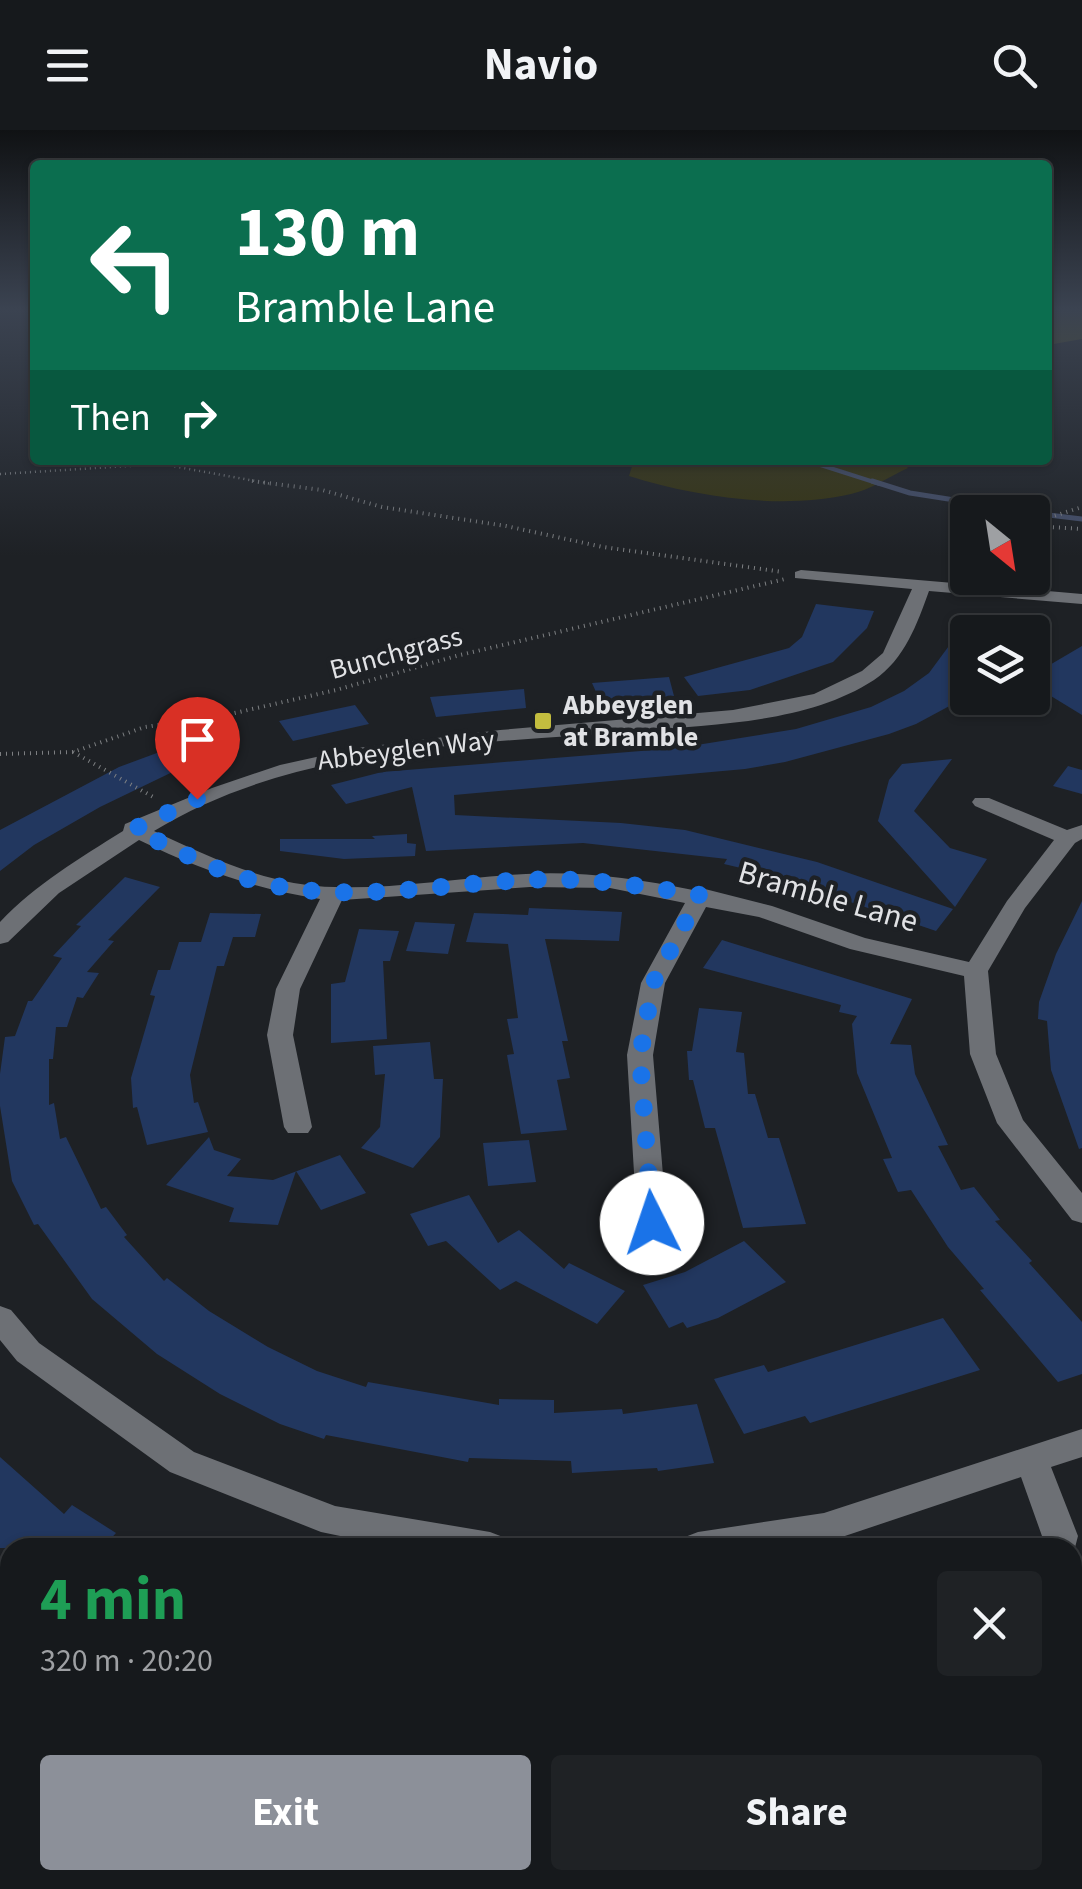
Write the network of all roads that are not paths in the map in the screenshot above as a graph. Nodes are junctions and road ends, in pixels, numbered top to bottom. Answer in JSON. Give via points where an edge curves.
{"nodes":[{"id":1,"x":802,"y":575,"type":"road end"},
{"id":2,"x":922,"y":586,"type":"junction"},
{"id":3,"x":1082,"y":599,"type":"edge"},
{"id":4,"x":982,"y":802,"type":"dead end"},
{"id":5,"x":134,"y":829,"type":"junction"},
{"id":6,"x":1074,"y":834,"type":"edge"},
{"id":7,"x":334,"y":894,"type":"junction"},
{"id":8,"x":700,"y":895,"type":"junction"},
{"id":9,"x":0,"y":937,"type":"edge"},
{"id":10,"x":976,"y":970,"type":"junction"},
{"id":11,"x":298,"y":1127,"type":"dead end"},
{"id":12,"x":1082,"y":1212,"type":"edge"},
{"id":13,"x":652,"y":1223,"type":"dead end"},
{"id":14,"x":0,"y":1318,"type":"edge"},
{"id":15,"x":1082,"y":1443,"type":"edge"},
{"id":16,"x":1031,"y":1460,"type":"junction"},
{"id":17,"x":432,"y":1538,"type":"edge"},
{"id":18,"x":761,"y":1538,"type":"edge"},
{"id":19,"x":1060,"y":1538,"type":"edge"}],
"edges":[{"from":1,"to":2,"type":"street"},
{"from":2,"to":3,"type":"street"},
{"from":2,"to":5,"type":"street","name":"Abbeyglen Way","via":[[901,646],[868,676],[810,700],[740,716],[330,758],[219,788]]},
{"from":4,"to":6,"type":"street"},
{"from":5,"to":7,"type":"street","name":"Bramble Lane","via":[[266,884]]},
{"from":5,"to":9,"type":"street","name":"Abbeyglen Way","via":[[52,887]]},
{"from":6,"to":10,"type":"street","via":[[1015,906]]},
{"from":7,"to":8,"type":"street","name":"Bramble Lane","via":[[610,880]]},
{"from":7,"to":11,"type":"street","via":[[288,989],[280,1036]]},
{"from":8,"to":10,"type":"street","name":"Bramble Lane","via":[[858,944]]},
{"from":8,"to":13,"type":"street","via":[[653,983],[640,1056]]},
{"from":10,"to":12,"type":"street","via":[[982,1054],[1012,1123]]},
{"from":14,"to":17,"type":"street","via":[[28,1352],[182,1462],[333,1521]]},
{"from":15,"to":16,"type":"street"},
{"from":16,"to":18,"type":"street","via":[[824,1528]]},
{"from":16,"to":19,"type":"street"}]}
